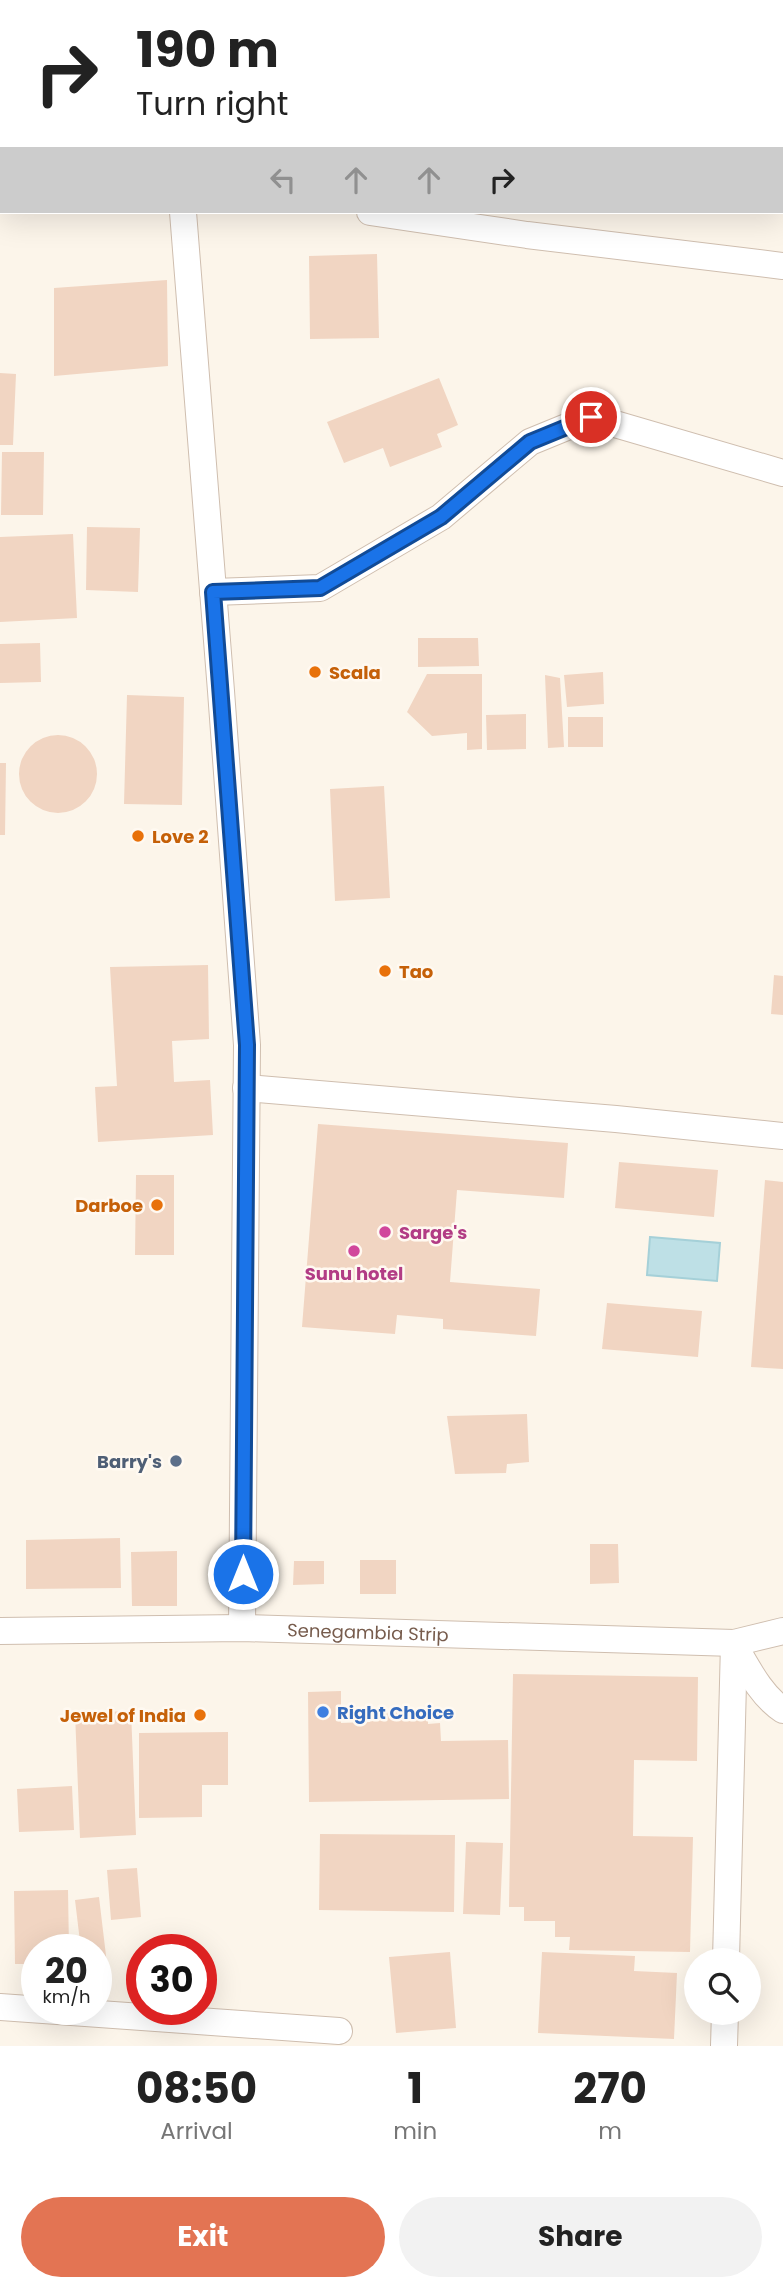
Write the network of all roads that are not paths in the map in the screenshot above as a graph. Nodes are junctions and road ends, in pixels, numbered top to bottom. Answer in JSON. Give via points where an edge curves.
{"nodes":[{"id":1,"x":183,"y":214,"type":"edge"},
{"id":2,"x":384,"y":214,"type":"edge"},
{"id":3,"x":783,"y":266,"type":"edge"},
{"id":4,"x":783,"y":473,"type":"edge"},
{"id":5,"x":213,"y":592,"type":"junction"},
{"id":6,"x":246,"y":1088,"type":"junction"},
{"id":7,"x":783,"y":1136,"type":"edge"},
{"id":8,"x":242,"y":1629,"type":"junction"},
{"id":9,"x":783,"y":1631,"type":"edge"},
{"id":10,"x":0,"y":1632,"type":"edge"},
{"id":11,"x":733,"y":1643,"type":"junction"},
{"id":12,"x":783,"y":1710,"type":"edge"},
{"id":13,"x":726,"y":1948,"type":"edge"},
{"id":14,"x":0,"y":2007,"type":"edge"},
{"id":15,"x":725,"y":2025,"type":"edge"},
{"id":16,"x":339,"y":2031,"type":"dead end"},
{"id":17,"x":724,"y":2046,"type":"edge"}],
"edges":[{"from":1,"to":5,"type":"street"},
{"from":2,"to":3,"type":"street"},
{"from":4,"to":5,"type":"street","via":[[591,417],[530,442],[441,517],[320,588]]},
{"from":5,"to":6,"type":"street","via":[[247,1045]]},
{"from":6,"to":7,"type":"street"},
{"from":6,"to":8,"type":"street"},
{"from":8,"to":10,"type":"street","name":"Senegambia Strip"},
{"from":8,"to":11,"type":"street","name":"Senegambia Strip"},
{"from":9,"to":11,"type":"street","name":"Senegambia Strip"},
{"from":11,"to":12,"type":"street","via":[[753,1676]]},
{"from":11,"to":13,"type":"street"},
{"from":14,"to":16,"type":"street"},
{"from":15,"to":17,"type":"street"}]}
